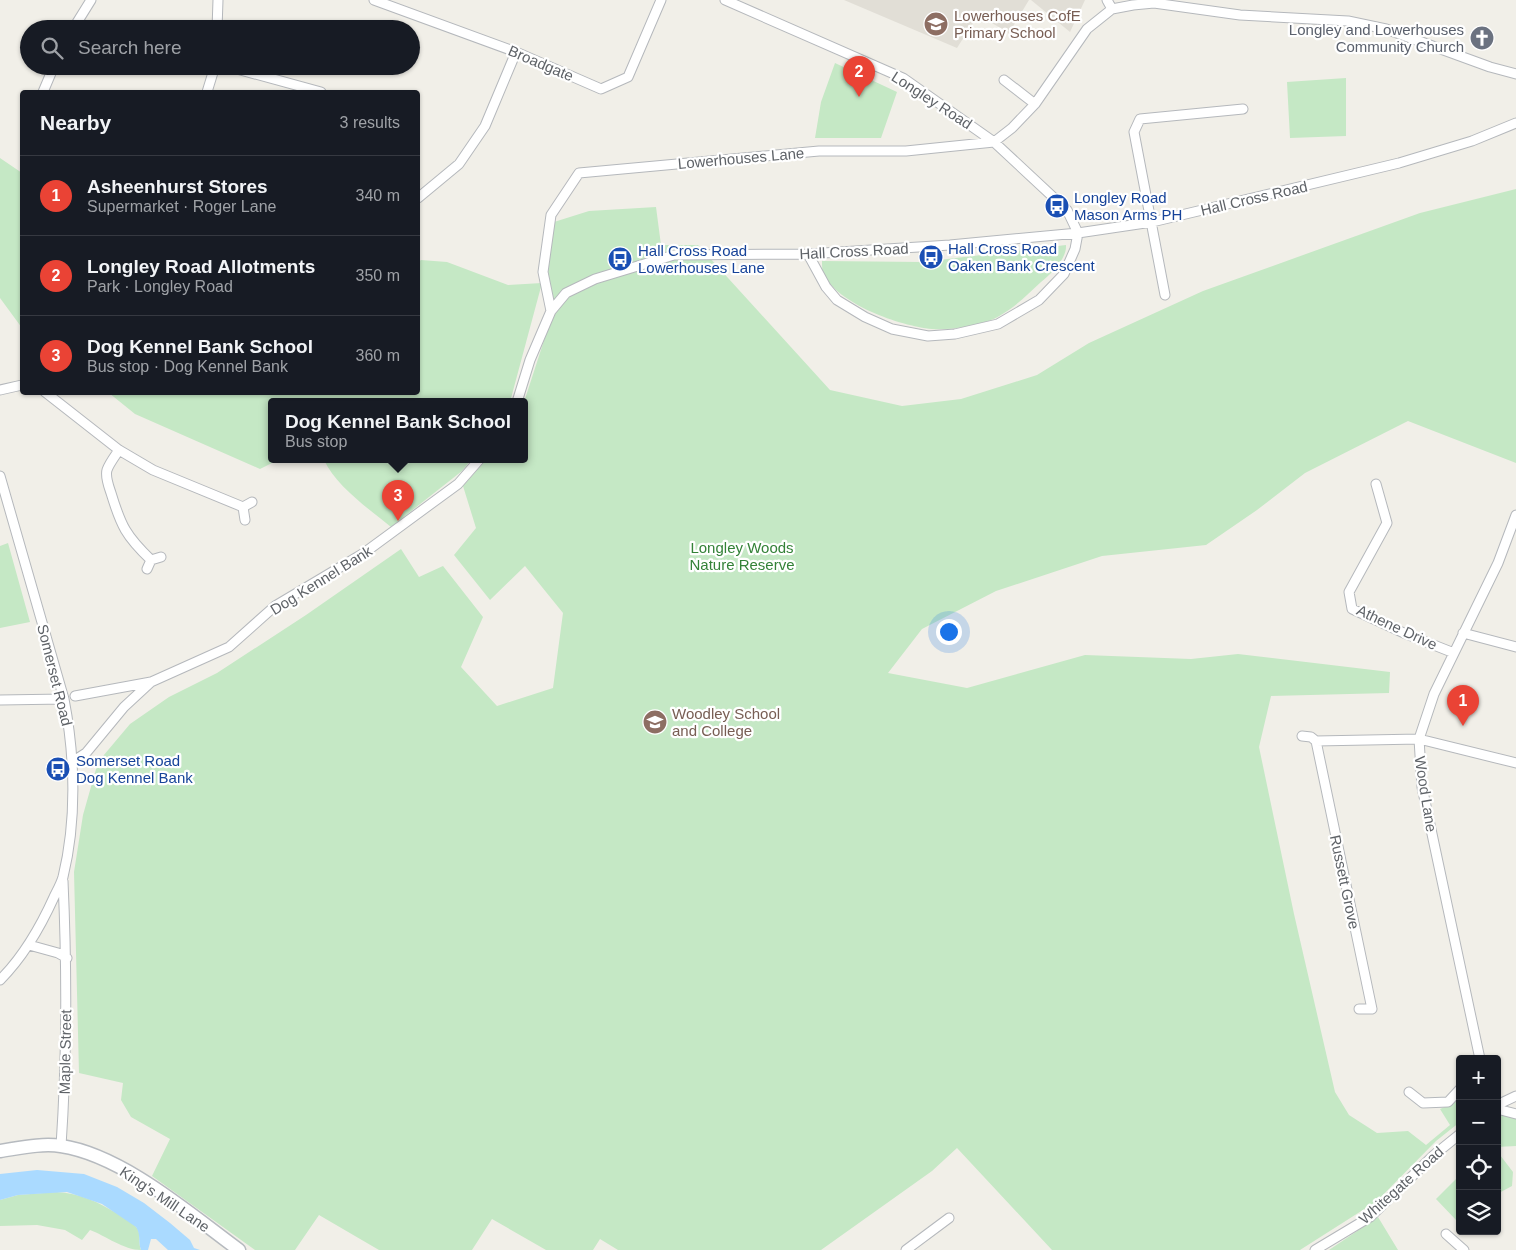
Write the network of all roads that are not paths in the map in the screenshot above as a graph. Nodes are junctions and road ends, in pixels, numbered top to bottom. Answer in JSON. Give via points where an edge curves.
{"nodes":[{"id":1,"x":91,"y":0,"type":"edge"},
{"id":2,"x":218,"y":0,"type":"edge"},
{"id":3,"x":374,"y":0,"type":"edge"},
{"id":4,"x":661,"y":0,"type":"edge"},
{"id":5,"x":725,"y":0,"type":"edge"},
{"id":6,"x":1108,"y":0,"type":"edge"},
{"id":7,"x":1112,"y":9,"type":"junction"},
{"id":8,"x":78,"y":20,"type":"edge"},
{"id":9,"x":217,"y":20,"type":"edge"},
{"id":10,"x":516,"y":52,"type":"junction"},
{"id":11,"x":1516,"y":74,"type":"edge"},
{"id":12,"x":50,"y":75,"type":"edge"},
{"id":13,"x":212,"y":75,"type":"edge"},
{"id":14,"x":259,"y":75,"type":"edge"},
{"id":15,"x":1004,"y":80,"type":"dead end"},
{"id":16,"x":44,"y":90,"type":"edge"},
{"id":17,"x":207,"y":90,"type":"edge"},
{"id":18,"x":314,"y":90,"type":"edge"},
{"id":19,"x":1035,"y":104,"type":"junction"},
{"id":20,"x":1243,"y":109,"type":"dead end"},
{"id":21,"x":1516,"y":123,"type":"edge"},
{"id":22,"x":994,"y":142,"type":"junction"},
{"id":23,"x":420,"y":196,"type":"edge"},
{"id":24,"x":1152,"y":222,"type":"junction"},
{"id":25,"x":1078,"y":233,"type":"junction"},
{"id":26,"x":808,"y":254,"type":"junction"},
{"id":27,"x":1164,"y":295,"type":"dead end"},
{"id":28,"x":551,"y":311,"type":"junction"},
{"id":29,"x":20,"y":385,"type":"edge"},
{"id":30,"x":0,"y":390,"type":"edge"},
{"id":31,"x":49,"y":395,"type":"edge"},
{"id":32,"x":518,"y":398,"type":"edge"},
{"id":33,"x":119,"y":450,"type":"junction"},
{"id":34,"x":476,"y":463,"type":"edge"},
{"id":35,"x":0,"y":476,"type":"edge"},
{"id":36,"x":1376,"y":484,"type":"dead end"},
{"id":37,"x":252,"y":502,"type":"dead end"},
{"id":38,"x":243,"y":507,"type":"junction"},
{"id":39,"x":1516,"y":515,"type":"edge"},
{"id":40,"x":245,"y":520,"type":"dead end"},
{"id":41,"x":161,"y":557,"type":"dead end"},
{"id":42,"x":151,"y":560,"type":"junction"},
{"id":43,"x":147,"y":569,"type":"dead end"},
{"id":44,"x":1463,"y":633,"type":"junction"},
{"id":45,"x":1516,"y":646,"type":"edge"},
{"id":46,"x":1454,"y":653,"type":"junction"},
{"id":47,"x":151,"y":682,"type":"junction"},
{"id":48,"x":75,"y":696,"type":"dead end"},
{"id":49,"x":64,"y":699,"type":"junction"},
{"id":50,"x":0,"y":700,"type":"edge"},
{"id":51,"x":1302,"y":736,"type":"dead end"},
{"id":52,"x":1419,"y":739,"type":"junction"},
{"id":53,"x":1316,"y":741,"type":"junction"},
{"id":54,"x":72,"y":762,"type":"junction"},
{"id":55,"x":1516,"y":764,"type":"edge"},
{"id":56,"x":63,"y":878,"type":"junction"},
{"id":57,"x":29,"y":945,"type":"junction"},
{"id":58,"x":67,"y":958,"type":"junction"},
{"id":59,"x":0,"y":980,"type":"edge"},
{"id":60,"x":1359,"y":1010,"type":"dead end"},
{"id":61,"x":1479,"y":1055,"type":"edge"},
{"id":62,"x":1409,"y":1092,"type":"dead end"},
{"id":63,"x":1456,"y":1093,"type":"edge"},
{"id":64,"x":1516,"y":1096,"type":"edge"},
{"id":65,"x":1501,"y":1103,"type":"edge"},
{"id":66,"x":1501,"y":1110,"type":"edge"},
{"id":67,"x":1516,"y":1114,"type":"edge"},
{"id":68,"x":1456,"y":1137,"type":"edge"},
{"id":69,"x":61,"y":1146,"type":"junction"},
{"id":70,"x":0,"y":1151,"type":"edge"},
{"id":71,"x":949,"y":1218,"type":"dead end"},
{"id":72,"x":1446,"y":1234,"type":"dead end"},
{"id":73,"x":239,"y":1250,"type":"edge"},
{"id":74,"x":906,"y":1250,"type":"edge"},
{"id":75,"x":1315,"y":1250,"type":"edge"},
{"id":76,"x":1464,"y":1250,"type":"edge"}],
"edges":[{"from":1,"to":8,"type":"street"},
{"from":2,"to":9,"type":"street"},
{"from":3,"to":10,"type":"street","name":"Broadgate"},
{"from":4,"to":10,"type":"street","name":"Broadgate","via":[[628,76],[602,89]]},
{"from":5,"to":22,"type":"street","name":"Longley Road","via":[[903,78]]},
{"from":6,"to":7,"type":"street"},
{"from":7,"to":11,"type":"street","via":[[1154,3],[1240,15],[1348,21],[1386,30]]},
{"from":7,"to":19,"type":"street","via":[[1088,29]]},
{"from":10,"to":23,"type":"street","via":[[485,126],[459,164]]},
{"from":12,"to":16,"type":"street"},
{"from":13,"to":17,"type":"street"},
{"from":14,"to":18,"type":"street"},
{"from":15,"to":19,"type":"street"},
{"from":19,"to":22,"type":"street"},
{"from":20,"to":24,"type":"street","via":[[1140,119],[1134,132]]},
{"from":21,"to":24,"type":"street","name":"Hall Cross Road","via":[[1472,141],[1399,163]]},
{"from":22,"to":25,"type":"street","name":"Longley Road","via":[[1067,210]]},
{"from":22,"to":28,"type":"street","name":"Lowerhouses Lane","via":[[906,152],[819,151],[579,173],[551,215],[543,272]]},
{"from":24,"to":25,"type":"street","name":"Hall Cross Road"},
{"from":24,"to":27,"type":"street"},
{"from":25,"to":26,"type":"street","name":"Hall Cross Road"},
{"from":25,"to":26,"type":"street","via":[[1064,274],[1039,300],[998,324],[954,334],[928,336],[892,329],[865,317],[837,300]]},
{"from":26,"to":28,"type":"street","name":"Hall Cross Road","via":[[674,255],[595,279],[566,293]]},
{"from":28,"to":32,"type":"street"},
{"from":29,"to":30,"type":"street"},
{"from":31,"to":33,"type":"street"},
{"from":33,"to":38,"type":"street","via":[[153,470]]},
{"from":33,"to":42,"type":"street","via":[[107,470],[107,481],[126,532]]},
{"from":34,"to":47,"type":"street","name":"Dog Kennel Bank","via":[[458,484],[364,553],[275,606],[229,647]]},
{"from":35,"to":49,"type":"street","name":"Somerset Road"},
{"from":36,"to":46,"type":"street","name":"Athene Drive","via":[[1387,523],[1349,592],[1352,609]]},
{"from":37,"to":38,"type":"street"},
{"from":38,"to":40,"type":"street"},
{"from":39,"to":44,"type":"street","name":"Wood Lane","via":[[1498,563]]},
{"from":41,"to":42,"type":"street"},
{"from":42,"to":43,"type":"street"},
{"from":44,"to":45,"type":"street"},
{"from":44,"to":46,"type":"street","name":"Wood Lane"},
{"from":46,"to":52,"type":"street","name":"Wood Lane","via":[[1434,694]]},
{"from":47,"to":48,"type":"street","name":"Dog Kennel Bank"},
{"from":47,"to":54,"type":"street","name":"Dog Kennel Bank","via":[[124,707],[86,753]]},
{"from":49,"to":50,"type":"street"},
{"from":49,"to":54,"type":"street","name":"Somerset Road"},
{"from":51,"to":53,"type":"street"},
{"from":52,"to":53,"type":"street"},
{"from":52,"to":55,"type":"street"},
{"from":52,"to":61,"type":"street","name":"Wood Lane","via":[[1422,787]]},
{"from":53,"to":60,"type":"street","name":"Russett Grove","via":[[1372,1009]]},
{"from":54,"to":56,"type":"street","name":"Somerset Road","via":[[71,826]]},
{"from":56,"to":57,"type":"street","name":"Somerset Road"},
{"from":56,"to":58,"type":"street","name":"Maple Street"},
{"from":57,"to":58,"type":"street"},
{"from":57,"to":59,"type":"street","name":"Somerset Road"},
{"from":58,"to":69,"type":"street","name":"Maple Street","via":[[66,1080]]},
{"from":62,"to":63,"type":"street","via":[[1423,1104],[1448,1102]]},
{"from":64,"to":65,"type":"street"},
{"from":66,"to":67,"type":"street"},
{"from":68,"to":75,"type":"street","name":"Whitegate Road","via":[[1370,1217]]},
{"from":69,"to":70,"type":"street","name":"King's Mill Lane"},
{"from":69,"to":73,"type":"street","name":"King's Mill Lane","via":[[88,1154],[140,1179]]},
{"from":71,"to":74,"type":"street"},
{"from":72,"to":76,"type":"street"}]}
